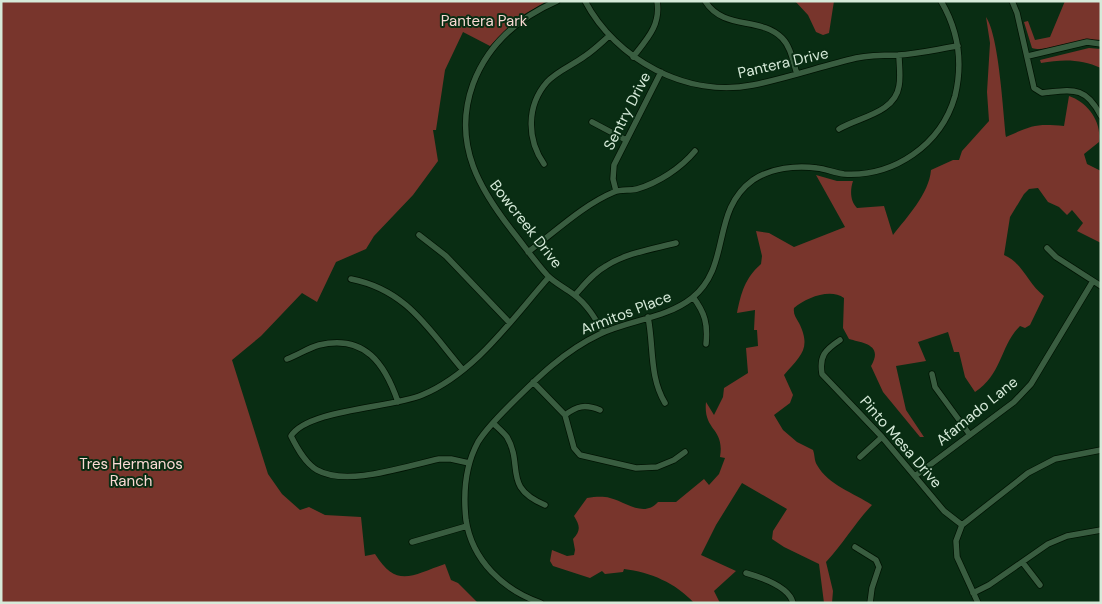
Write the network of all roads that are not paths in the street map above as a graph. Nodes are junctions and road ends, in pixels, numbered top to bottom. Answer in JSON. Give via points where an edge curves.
{"nodes":[{"id":1,"x":557,"y":1,"type":"edge"},
{"id":2,"x":585,"y":1,"type":"edge"},
{"id":3,"x":656,"y":1,"type":"edge"},
{"id":4,"x":706,"y":1,"type":"edge"},
{"id":5,"x":941,"y":1,"type":"edge"},
{"id":6,"x":1012,"y":1,"type":"edge"},
{"id":7,"x":609,"y":36,"type":"junction"},
{"id":8,"x":1101,"y":44,"type":"edge"},
{"id":9,"x":958,"y":46,"type":"junction"},
{"id":10,"x":899,"y":55,"type":"junction"},
{"id":11,"x":633,"y":56,"type":"junction"},
{"id":12,"x":1028,"y":56,"type":"junction"},
{"id":13,"x":661,"y":72,"type":"junction"},
{"id":14,"x":797,"y":74,"type":"junction"},
{"id":15,"x":1101,"y":116,"type":"edge"},
{"id":16,"x":592,"y":122,"type":"dead end"},
{"id":17,"x":839,"y":129,"type":"dead end"},
{"id":18,"x":626,"y":140,"type":"junction"},
{"id":19,"x":694,"y":151,"type":"dead end"},
{"id":20,"x":544,"y":164,"type":"dead end"},
{"id":21,"x":616,"y":191,"type":"junction"},
{"id":22,"x":419,"y":235,"type":"dead end"},
{"id":23,"x":676,"y":243,"type":"dead end"},
{"id":24,"x":1046,"y":248,"type":"dead end"},
{"id":25,"x":528,"y":252,"type":"junction"},
{"id":26,"x":549,"y":277,"type":"junction"},
{"id":27,"x":352,"y":279,"type":"dead end"},
{"id":28,"x":1093,"y":281,"type":"junction"},
{"id":29,"x":1101,"y":286,"type":"edge"},
{"id":30,"x":575,"y":295,"type":"junction"},
{"id":31,"x":693,"y":297,"type":"junction"},
{"id":32,"x":648,"y":317,"type":"junction"},
{"id":33,"x":508,"y":322,"type":"junction"},
{"id":34,"x":603,"y":332,"type":"junction"},
{"id":35,"x":840,"y":340,"type":"dead end"},
{"id":36,"x":706,"y":344,"type":"dead end"},
{"id":37,"x":287,"y":359,"type":"dead end"},
{"id":38,"x":463,"y":370,"type":"junction"},
{"id":39,"x":932,"y":374,"type":"dead end"},
{"id":40,"x":533,"y":382,"type":"junction"},
{"id":41,"x":398,"y":402,"type":"junction"},
{"id":42,"x":665,"y":403,"type":"dead end"},
{"id":43,"x":600,"y":410,"type":"dead end"},
{"id":44,"x":565,"y":415,"type":"junction"},
{"id":45,"x":493,"y":423,"type":"junction"},
{"id":46,"x":970,"y":435,"type":"junction"},
{"id":47,"x":882,"y":437,"type":"junction"},
{"id":48,"x":1101,"y":450,"type":"edge"},
{"id":49,"x":685,"y":452,"type":"dead end"},
{"id":50,"x":860,"y":457,"type":"dead end"},
{"id":51,"x":469,"y":463,"type":"junction"},
{"id":52,"x":915,"y":476,"type":"junction"},
{"id":53,"x":545,"y":505,"type":"dead end"},
{"id":54,"x":962,"y":525,"type":"junction"},
{"id":55,"x":467,"y":526,"type":"junction"},
{"id":56,"x":1101,"y":530,"type":"edge"},
{"id":57,"x":412,"y":542,"type":"dead end"},
{"id":58,"x":855,"y":547,"type":"dead end"},
{"id":59,"x":1023,"y":563,"type":"junction"},
{"id":60,"x":746,"y":573,"type":"dead end"},
{"id":61,"x":1040,"y":585,"type":"dead end"},
{"id":62,"x":972,"y":593,"type":"junction"},
{"id":63,"x":541,"y":603,"type":"edge"},
{"id":64,"x":793,"y":603,"type":"edge"},
{"id":65,"x":870,"y":603,"type":"edge"},
{"id":66,"x":978,"y":603,"type":"edge"}],
"edges":[{"from":1,"to":25,"type":"street","name":"Bowcreek Drive","via":[[518,22],[493,48],[476,76],[467,110],[468,148],[478,182]]},
{"from":2,"to":7,"type":"street","name":"Pantera Drive"},
{"from":3,"to":11,"type":"street","via":[[656,27]]},
{"from":4,"to":14,"type":"street","via":[[721,16],[734,22],[762,26],[782,38]]},
{"from":5,"to":9,"type":"street","name":"Armitos Place"},
{"from":6,"to":12,"type":"street"},
{"from":7,"to":11,"type":"street","name":"Pantera Drive"},
{"from":7,"to":20,"type":"street","via":[[547,82],[538,96],[530,125],[536,153]]},
{"from":8,"to":12,"type":"street","via":[[1087,42]]},
{"from":9,"to":10,"type":"street","name":"Pantera Drive"},
{"from":9,"to":31,"type":"street","name":"Armitos Place","via":[[958,83],[953,102],[945,121],[931,140],[896,165],[871,173],[843,174],[793,166],[755,179],[731,204],[713,273]]},
{"from":10,"to":14,"type":"street","name":"Pantera Drive","via":[[856,58]]},
{"from":10,"to":17,"type":"street","via":[[899,86],[895,99],[888,106]]},
{"from":11,"to":13,"type":"street","name":"Pantera Drive"},
{"from":12,"to":15,"type":"street","via":[[1037,91],[1066,89],[1080,93],[1095,105]]},
{"from":13,"to":14,"type":"street","name":"Pantera Drive","via":[[691,83],[732,88]]},
{"from":13,"to":18,"type":"street","name":"Sentry Drive"},
{"from":16,"to":18,"type":"street"},
{"from":18,"to":21,"type":"street","name":"Sentry Drive","via":[[614,165]]},
{"from":19,"to":21,"type":"street","via":[[655,182],[636,189]]},
{"from":21,"to":25,"type":"street","via":[[595,202]]},
{"from":22,"to":33,"type":"street","via":[[456,266]]},
{"from":23,"to":30,"type":"street","via":[[606,265]]},
{"from":24,"to":28,"type":"street"},
{"from":25,"to":26,"type":"street","name":"Bowcreek Drive"},
{"from":26,"to":30,"type":"street","name":"Bowcreek Drive"},
{"from":26,"to":33,"type":"street"},
{"from":27,"to":38,"type":"street","via":[[371,283],[397,296]]},
{"from":28,"to":29,"type":"street"},
{"from":28,"to":46,"type":"street","name":"Afamado Lane","via":[[1031,384],[1014,402]]},
{"from":30,"to":34,"type":"street","name":"Bowcreek Drive","via":[[592,312]]},
{"from":31,"to":32,"type":"street","name":"Armitos Place","via":[[673,309]]},
{"from":31,"to":36,"type":"street","via":[[703,310]]},
{"from":32,"to":34,"type":"street","name":"Armitos Place"},
{"from":32,"to":42,"type":"street","via":[[653,375]]},
{"from":33,"to":38,"type":"street"},
{"from":34,"to":40,"type":"street","name":"Armitos Place","via":[[567,352]]},
{"from":35,"to":47,"type":"street","name":"Pinto Mesa Drive","via":[[822,356],[822,374]]},
{"from":37,"to":41,"type":"street","via":[[324,344],[356,346],[384,367]]},
{"from":38,"to":41,"type":"street","via":[[439,388]]},
{"from":39,"to":46,"type":"street","via":[[935,387]]},
{"from":40,"to":44,"type":"street"},
{"from":40,"to":45,"type":"street","name":"Armitos Place"},
{"from":41,"to":51,"type":"street","via":[[340,412],[296,428],[291,436],[299,451],[316,469],[335,477],[356,476],[439,458]]},
{"from":43,"to":44,"type":"street","via":[[577,406]]},
{"from":44,"to":49,"type":"street","via":[[574,448],[580,455],[636,468],[657,467]]},
{"from":45,"to":51,"type":"street","name":"Armitos Place","via":[[478,442]]},
{"from":45,"to":53,"type":"street","via":[[506,437],[520,486],[530,499]]},
{"from":46,"to":52,"type":"street","name":"Afamado Lane"},
{"from":47,"to":50,"type":"street"},
{"from":47,"to":52,"type":"street","name":"Pinto Mesa Drive"},
{"from":48,"to":54,"type":"street","via":[[1055,459],[1028,473]]},
{"from":51,"to":55,"type":"street","name":"Armitos Place","via":[[463,496]]},
{"from":52,"to":54,"type":"street","name":"Pinto Mesa Drive","via":[[944,511]]},
{"from":54,"to":62,"type":"street","via":[[956,541],[957,556]]},
{"from":55,"to":57,"type":"street"},
{"from":55,"to":63,"type":"street","name":"Armitos Place","via":[[476,551],[491,571],[507,586]]},
{"from":56,"to":59,"type":"street","via":[[1067,536],[1048,544]]},
{"from":58,"to":65,"type":"street","via":[[876,560],[879,567]]},
{"from":59,"to":61,"type":"street"},
{"from":59,"to":62,"type":"street"},
{"from":60,"to":64,"type":"street","via":[[783,590]]},
{"from":62,"to":66,"type":"street"}]}
